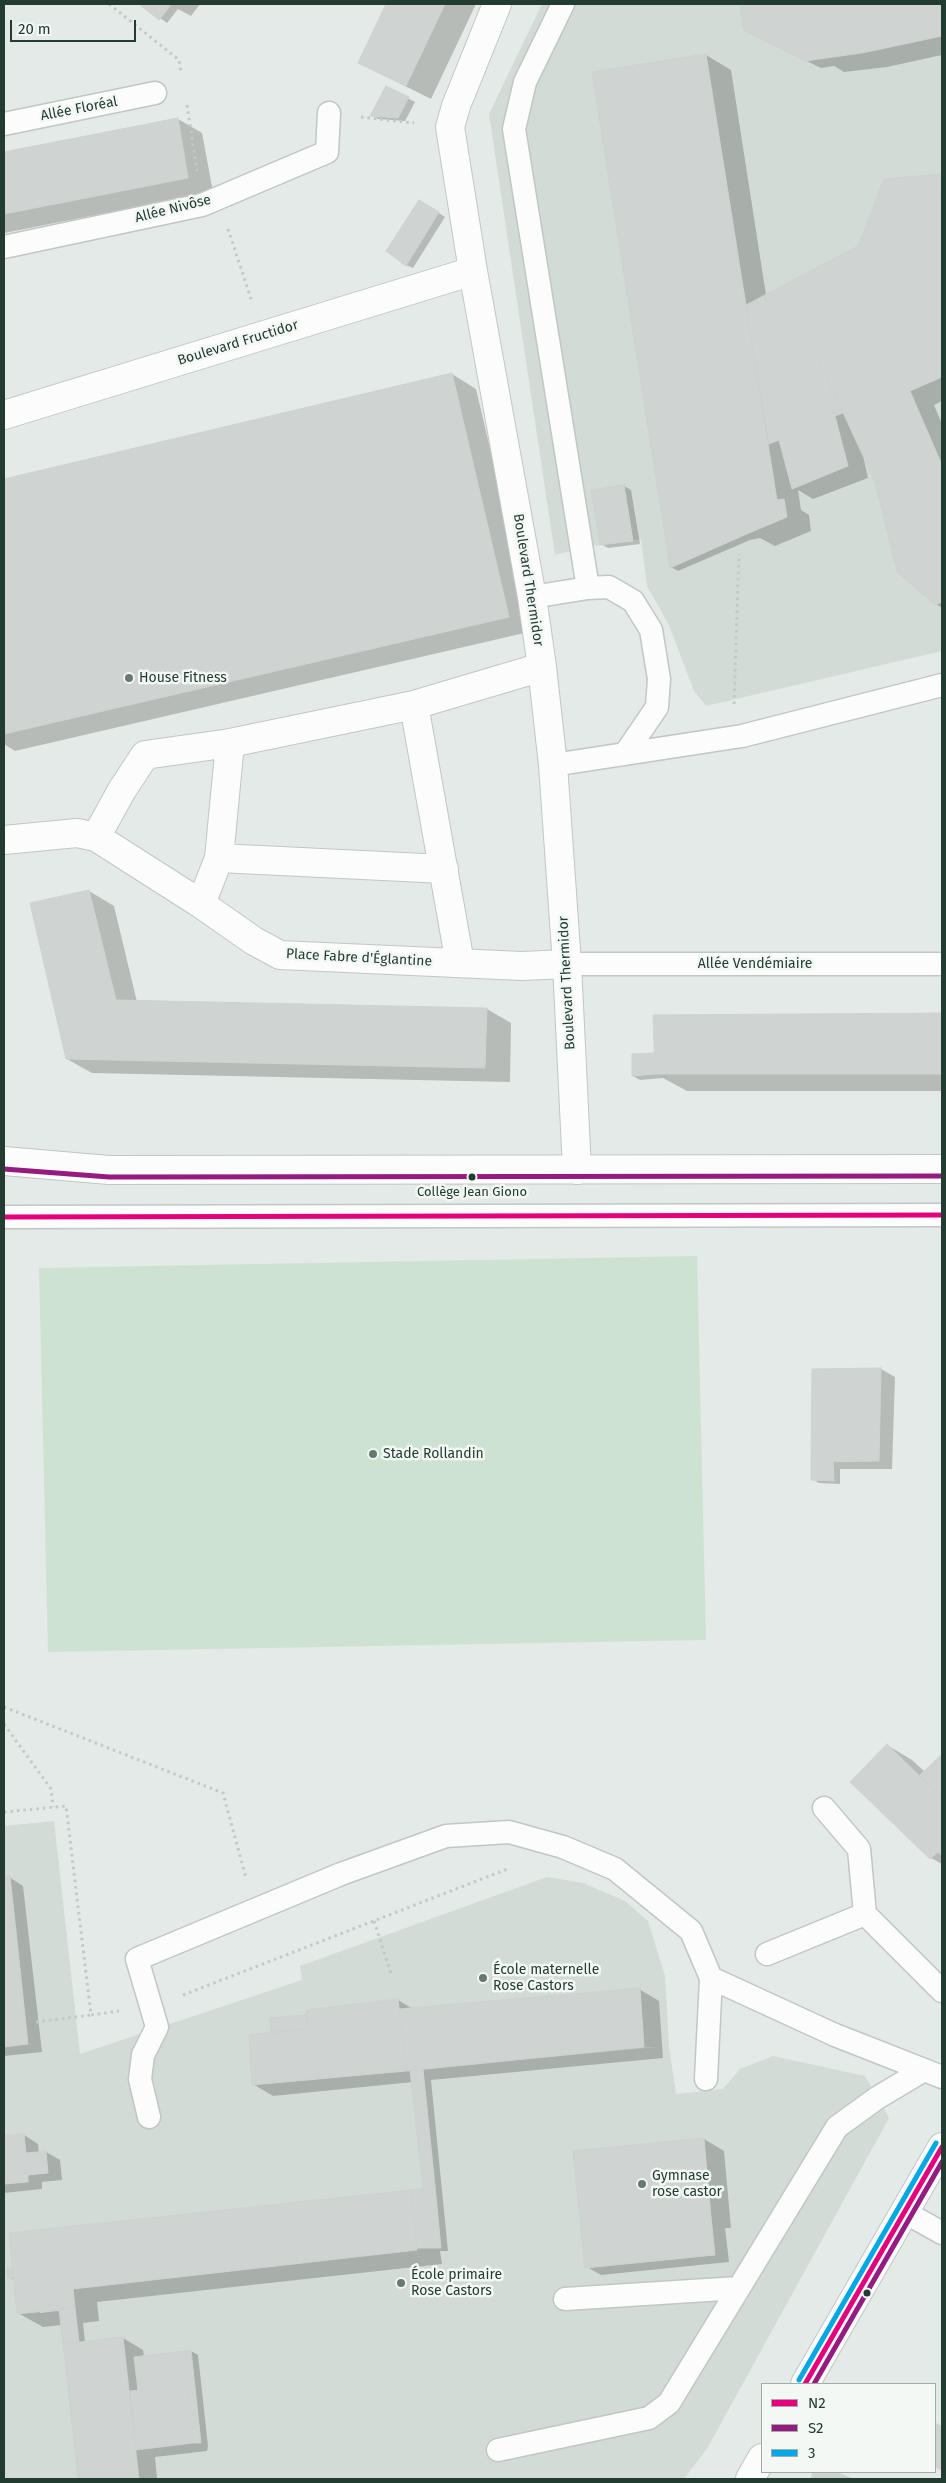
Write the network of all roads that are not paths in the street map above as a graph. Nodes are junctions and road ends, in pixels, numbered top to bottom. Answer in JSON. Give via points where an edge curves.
{"nodes":[{"id":1,"x":497,"y":4,"type":"edge"},
{"id":2,"x":564,"y":4,"type":"edge"},
{"id":3,"x":155,"y":94,"type":"dead end"},
{"id":4,"x":329,"y":113,"type":"road end"},
{"id":5,"x":4,"y":124,"type":"edge"},
{"id":6,"x":4,"y":248,"type":"edge"},
{"id":7,"x":473,"y":271,"type":"junction"},
{"id":8,"x":4,"y":415,"type":"edge"},
{"id":9,"x":588,"y":588,"type":"junction"},
{"id":10,"x":532,"y":597,"type":"junction"},
{"id":11,"x":542,"y":667,"type":"junction"},
{"id":12,"x":942,"y":685,"type":"edge"},
{"id":13,"x":414,"y":706,"type":"junction"},
{"id":14,"x":230,"y":742,"type":"junction"},
{"id":15,"x":625,"y":754,"type":"junction"},
{"id":16,"x":552,"y":765,"type":"junction"},
{"id":17,"x":96,"y":837,"type":"junction"},
{"id":18,"x":4,"y":840,"type":"edge"},
{"id":19,"x":219,"y":858,"type":"junction"},
{"id":20,"x":444,"y":869,"type":"junction"},
{"id":21,"x":202,"y":904,"type":"junction"},
{"id":22,"x":460,"y":963,"type":"junction"},
{"id":23,"x":567,"y":964,"type":"junction"},
{"id":24,"x":942,"y":964,"type":"edge"},
{"id":25,"x":4,"y":1161,"type":"edge"},
{"id":26,"x":942,"y":1169,"type":"edge"},
{"id":27,"x":577,"y":1170,"type":"junction"},
{"id":28,"x":942,"y":1215,"type":"edge"},
{"id":29,"x":4,"y":1217,"type":"edge"},
{"id":30,"x":824,"y":1808,"type":"dead end"},
{"id":31,"x":865,"y":1914,"type":"junction"},
{"id":32,"x":767,"y":1954,"type":"dead end"},
{"id":33,"x":711,"y":1978,"type":"junction"},
{"id":34,"x":942,"y":1991,"type":"edge"},
{"id":35,"x":933,"y":2073,"type":"edge"},
{"id":36,"x":706,"y":2079,"type":"dead end"},
{"id":37,"x":149,"y":2117,"type":"dead end"},
{"id":38,"x":942,"y":2147,"type":"edge"},
{"id":39,"x":903,"y":2211,"type":"junction"},
{"id":40,"x":942,"y":2233,"type":"edge"},
{"id":41,"x":739,"y":2288,"type":"junction"},
{"id":42,"x":565,"y":2299,"type":"dead end"},
{"id":43,"x":806,"y":2383,"type":"edge"},
{"id":44,"x":498,"y":2450,"type":"dead end"},
{"id":45,"x":761,"y":2460,"type":"edge"},
{"id":46,"x":750,"y":2479,"type":"edge"}],
"edges":[{"from":1,"to":7,"type":"street","name":"Boulevard Thermidor","via":[[450,127]]},
{"from":2,"to":9,"type":"lane","via":[[525,82],[514,129]]},
{"from":3,"to":5,"type":"lane","name":"Allée Floréal"},
{"from":4,"to":6,"type":"lane","name":"Allée Nivôse","via":[[327,152],[202,205]]},
{"from":7,"to":8,"type":"street","name":"Boulevard Fructidor"},
{"from":7,"to":10,"type":"street","name":"Boulevard Thermidor"},
{"from":9,"to":10,"type":"lane"},
{"from":9,"to":15,"type":"lane","via":[[609,587],[633,601],[651,630],[659,679],[657,707]]},
{"from":10,"to":11,"type":"street","name":"Boulevard Thermidor"},
{"from":11,"to":13,"type":"street"},
{"from":11,"to":16,"type":"street","name":"Boulevard Thermidor"},
{"from":12,"to":15,"type":"lane","via":[[742,736]]},
{"from":13,"to":14,"type":"street"},
{"from":13,"to":20,"type":"street"},
{"from":14,"to":17,"type":"street","via":[[145,755]]},
{"from":14,"to":19,"type":"street"},
{"from":15,"to":16,"type":"lane"},
{"from":16,"to":23,"type":"street","name":"Boulevard Thermidor"},
{"from":17,"to":18,"type":"street","name":"Place Fabre d'Églantine","via":[[77,833]]},
{"from":17,"to":21,"type":"street","name":"Place Fabre d'Églantine"},
{"from":19,"to":20,"type":"street"},
{"from":19,"to":21,"type":"street"},
{"from":20,"to":22,"type":"street"},
{"from":21,"to":22,"type":"street","name":"Place Fabre d'Églantine","via":[[254,941],[280,955]]},
{"from":22,"to":23,"type":"street","name":"Place Fabre d'Églantine"},
{"from":23,"to":24,"type":"lane","name":"Allée Vendémiaire"},
{"from":23,"to":27,"type":"street","name":"Boulevard Thermidor"},
{"from":25,"to":27,"type":"street","via":[[109,1170]]},
{"from":26,"to":27,"type":"street"},
{"from":28,"to":29,"type":"lane"},
{"from":30,"to":31,"type":"lane","via":[[859,1849]]},
{"from":31,"to":32,"type":"lane"},
{"from":31,"to":34,"type":"lane"},
{"from":33,"to":35,"type":"lane","via":[[835,2035]]},
{"from":33,"to":36,"type":"lane"},
{"from":33,"to":37,"type":"lane","via":[[691,1932],[614,1869],[563,1847],[509,1832],[446,1836],[340,1874],[137,1959],[157,2027],[143,2055],[140,2080]]},
{"from":35,"to":41,"type":"lane","via":[[877,2098],[837,2127]]},
{"from":38,"to":39,"type":"street"},
{"from":39,"to":40,"type":"lane"},
{"from":39,"to":43,"type":"street"},
{"from":41,"to":42,"type":"lane"},
{"from":41,"to":44,"type":"lane","via":[[669,2403],[649,2418]]},
{"from":45,"to":46,"type":"street"}]}
